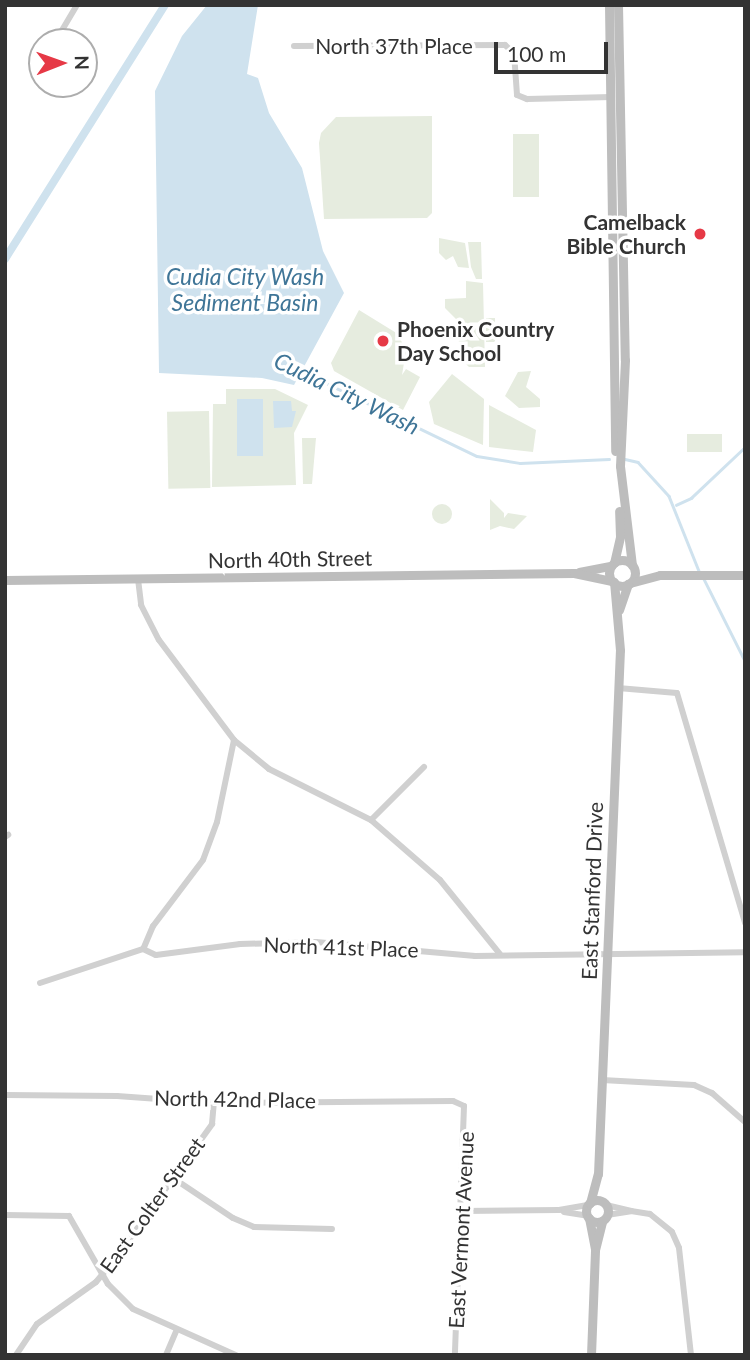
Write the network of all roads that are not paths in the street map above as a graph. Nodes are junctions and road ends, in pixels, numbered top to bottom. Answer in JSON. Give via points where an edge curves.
{"nodes":[{"id":1,"x":77,"y":5,"type":"edge"},
{"id":2,"x":609,"y":5,"type":"edge"},
{"id":3,"x":618,"y":5,"type":"edge"},
{"id":4,"x":63,"y":28,"type":"edge"},
{"id":5,"x":293,"y":47,"type":"dead end"},
{"id":6,"x":615,"y":97,"type":"junction"},
{"id":7,"x":613,"y":565,"type":"junction"},
{"id":8,"x":633,"y":566,"type":"junction"},
{"id":9,"x":575,"y":573,"type":"junction"},
{"id":10,"x":660,"y":575,"type":"junction"},
{"id":11,"x":745,"y":575,"type":"edge"},
{"id":12,"x":138,"y":579,"type":"junction"},
{"id":13,"x":5,"y":580,"type":"edge"},
{"id":14,"x":613,"y":582,"type":"junction"},
{"id":15,"x":629,"y":583,"type":"junction"},
{"id":16,"x":619,"y":610,"type":"junction"},
{"id":17,"x":618,"y":688,"type":"junction"},
{"id":18,"x":234,"y":740,"type":"junction"},
{"id":19,"x":424,"y":767,"type":"dead end"},
{"id":20,"x":370,"y":820,"type":"junction"},
{"id":21,"x":745,"y":923,"type":"edge"},
{"id":22,"x":143,"y":949,"type":"junction"},
{"id":23,"x":745,"y":952,"type":"edge"},
{"id":24,"x":607,"y":953,"type":"junction"},
{"id":25,"x":500,"y":954,"type":"junction"},
{"id":26,"x":40,"y":983,"type":"dead end"},
{"id":27,"x":602,"y":1080,"type":"junction"},
{"id":28,"x":5,"y":1096,"type":"edge"},
{"id":29,"x":214,"y":1102,"type":"junction"},
{"id":30,"x":464,"y":1106,"type":"joint"},
{"id":31,"x":745,"y":1122,"type":"edge"},
{"id":32,"x":598,"y":1174,"type":"junction"},
{"id":33,"x":173,"y":1178,"type":"junction"},
{"id":34,"x":605,"y":1203,"type":"junction"},
{"id":35,"x":589,"y":1204,"type":"junction"},
{"id":36,"x":559,"y":1210,"type":"junction"},
{"id":37,"x":462,"y":1211,"type":"junction"},
{"id":38,"x":631,"y":1211,"type":"junction"},
{"id":39,"x":5,"y":1215,"type":"edge"},
{"id":40,"x":589,"y":1217,"type":"junction"},
{"id":41,"x":605,"y":1218,"type":"junction"},
{"id":42,"x":332,"y":1229,"type":"dead end"},
{"id":43,"x":595,"y":1250,"type":"junction"},
{"id":44,"x":103,"y":1273,"type":"junction"},
{"id":45,"x":177,"y":1331,"type":"junction"},
{"id":46,"x":16,"y":1355,"type":"edge"},
{"id":47,"x":166,"y":1355,"type":"edge"},
{"id":48,"x":236,"y":1355,"type":"edge"},
{"id":49,"x":455,"y":1355,"type":"edge"},
{"id":50,"x":591,"y":1355,"type":"edge"},
{"id":51,"x":691,"y":1355,"type":"edge"}],
"edges":[{"from":1,"to":4,"type":"street"},
{"from":2,"to":6,"type":"street"},
{"from":3,"to":6,"type":"street"},
{"from":5,"to":6,"type":"street","name":"North 37th Place","via":[[505,45],[514,53],[517,95],[527,99]]},
{"from":6,"to":7,"type":"street","via":[[614,433],[620,536]]},
{"from":6,"to":8,"type":"street","via":[[625,360],[620,466]]},
{"from":7,"to":8,"type":"street","name":"North 40th Street"},
{"from":7,"to":9,"type":"street","name":"North 40th Street"},
{"from":7,"to":14,"type":"street","name":"East Stanford Drive"},
{"from":8,"to":10,"type":"street"},
{"from":8,"to":15,"type":"street","name":"East Stanford Drive"},
{"from":9,"to":12,"type":"street","name":"North 40th Street"},
{"from":9,"to":14,"type":"street","name":"North 40th Street"},
{"from":10,"to":11,"type":"street"},
{"from":10,"to":15,"type":"street"},
{"from":12,"to":13,"type":"street","name":"North 40th Street"},
{"from":12,"to":18,"type":"street","via":[[141,605],[159,640]]},
{"from":14,"to":15,"type":"street","name":"North 40th Street"},
{"from":14,"to":16,"type":"street","name":"East Stanford Drive"},
{"from":15,"to":16,"type":"street","name":"East Stanford Drive"},
{"from":16,"to":17,"type":"street","name":"East Stanford Drive"},
{"from":17,"to":21,"type":"street","via":[[677,692]]},
{"from":17,"to":24,"type":"street","name":"East Stanford Drive"},
{"from":18,"to":20,"type":"street","via":[[269,769]]},
{"from":18,"to":22,"type":"street","via":[[217,822],[203,860],[153,926]]},
{"from":19,"to":20,"type":"street"},
{"from":20,"to":25,"type":"street","via":[[440,880]]},
{"from":22,"to":25,"type":"street","name":"North 41st Place","via":[[156,955],[240,944],[316,942],[461,956]]},
{"from":22,"to":26,"type":"street","name":"North 41st Place"},
{"from":23,"to":24,"type":"street","name":"North 41st Place"},
{"from":24,"to":25,"type":"street","name":"North 41st Place"},
{"from":24,"to":27,"type":"street","name":"East Stanford Drive"},
{"from":27,"to":31,"type":"street","via":[[694,1085],[712,1093]]},
{"from":27,"to":32,"type":"street","name":"East Stanford Drive"},
{"from":28,"to":29,"type":"street","name":"North 42nd Place"},
{"from":29,"to":30,"type":"street","name":"North 42nd Place","via":[[453,1101]]},
{"from":29,"to":33,"type":"street","name":"East Colter Street","via":[[212,1124]]},
{"from":30,"to":37,"type":"street","name":"East Vermont Avenue"},
{"from":32,"to":34,"type":"street","name":"East Stanford Drive"},
{"from":32,"to":35,"type":"street","name":"East Stanford Drive"},
{"from":33,"to":42,"type":"street","via":[[243,1223],[266,1229]]},
{"from":33,"to":44,"type":"street","name":"East Colter Street"},
{"from":34,"to":35,"type":"street"},
{"from":34,"to":38,"type":"street"},
{"from":34,"to":41,"type":"street","name":"East Stanford Drive"},
{"from":35,"to":36,"type":"street"},
{"from":35,"to":40,"type":"street","name":"East Stanford Drive"},
{"from":36,"to":37,"type":"street"},
{"from":36,"to":40,"type":"street"},
{"from":37,"to":49,"type":"street","name":"East Vermont Avenue"},
{"from":38,"to":41,"type":"street"},
{"from":38,"to":51,"type":"street","via":[[664,1222],[679,1248]]},
{"from":39,"to":44,"type":"street","via":[[69,1216]]},
{"from":40,"to":41,"type":"street"},
{"from":40,"to":43,"type":"street","name":"East Stanford Drive"},
{"from":41,"to":43,"type":"street","name":"East Stanford Drive"},
{"from":43,"to":50,"type":"street","name":"East Stanford Drive"},
{"from":44,"to":45,"type":"street","via":[[133,1308]]},
{"from":44,"to":46,"type":"street","name":"East Colter Street","via":[[37,1324]]},
{"from":45,"to":47,"type":"street"},
{"from":45,"to":48,"type":"street"}]}
